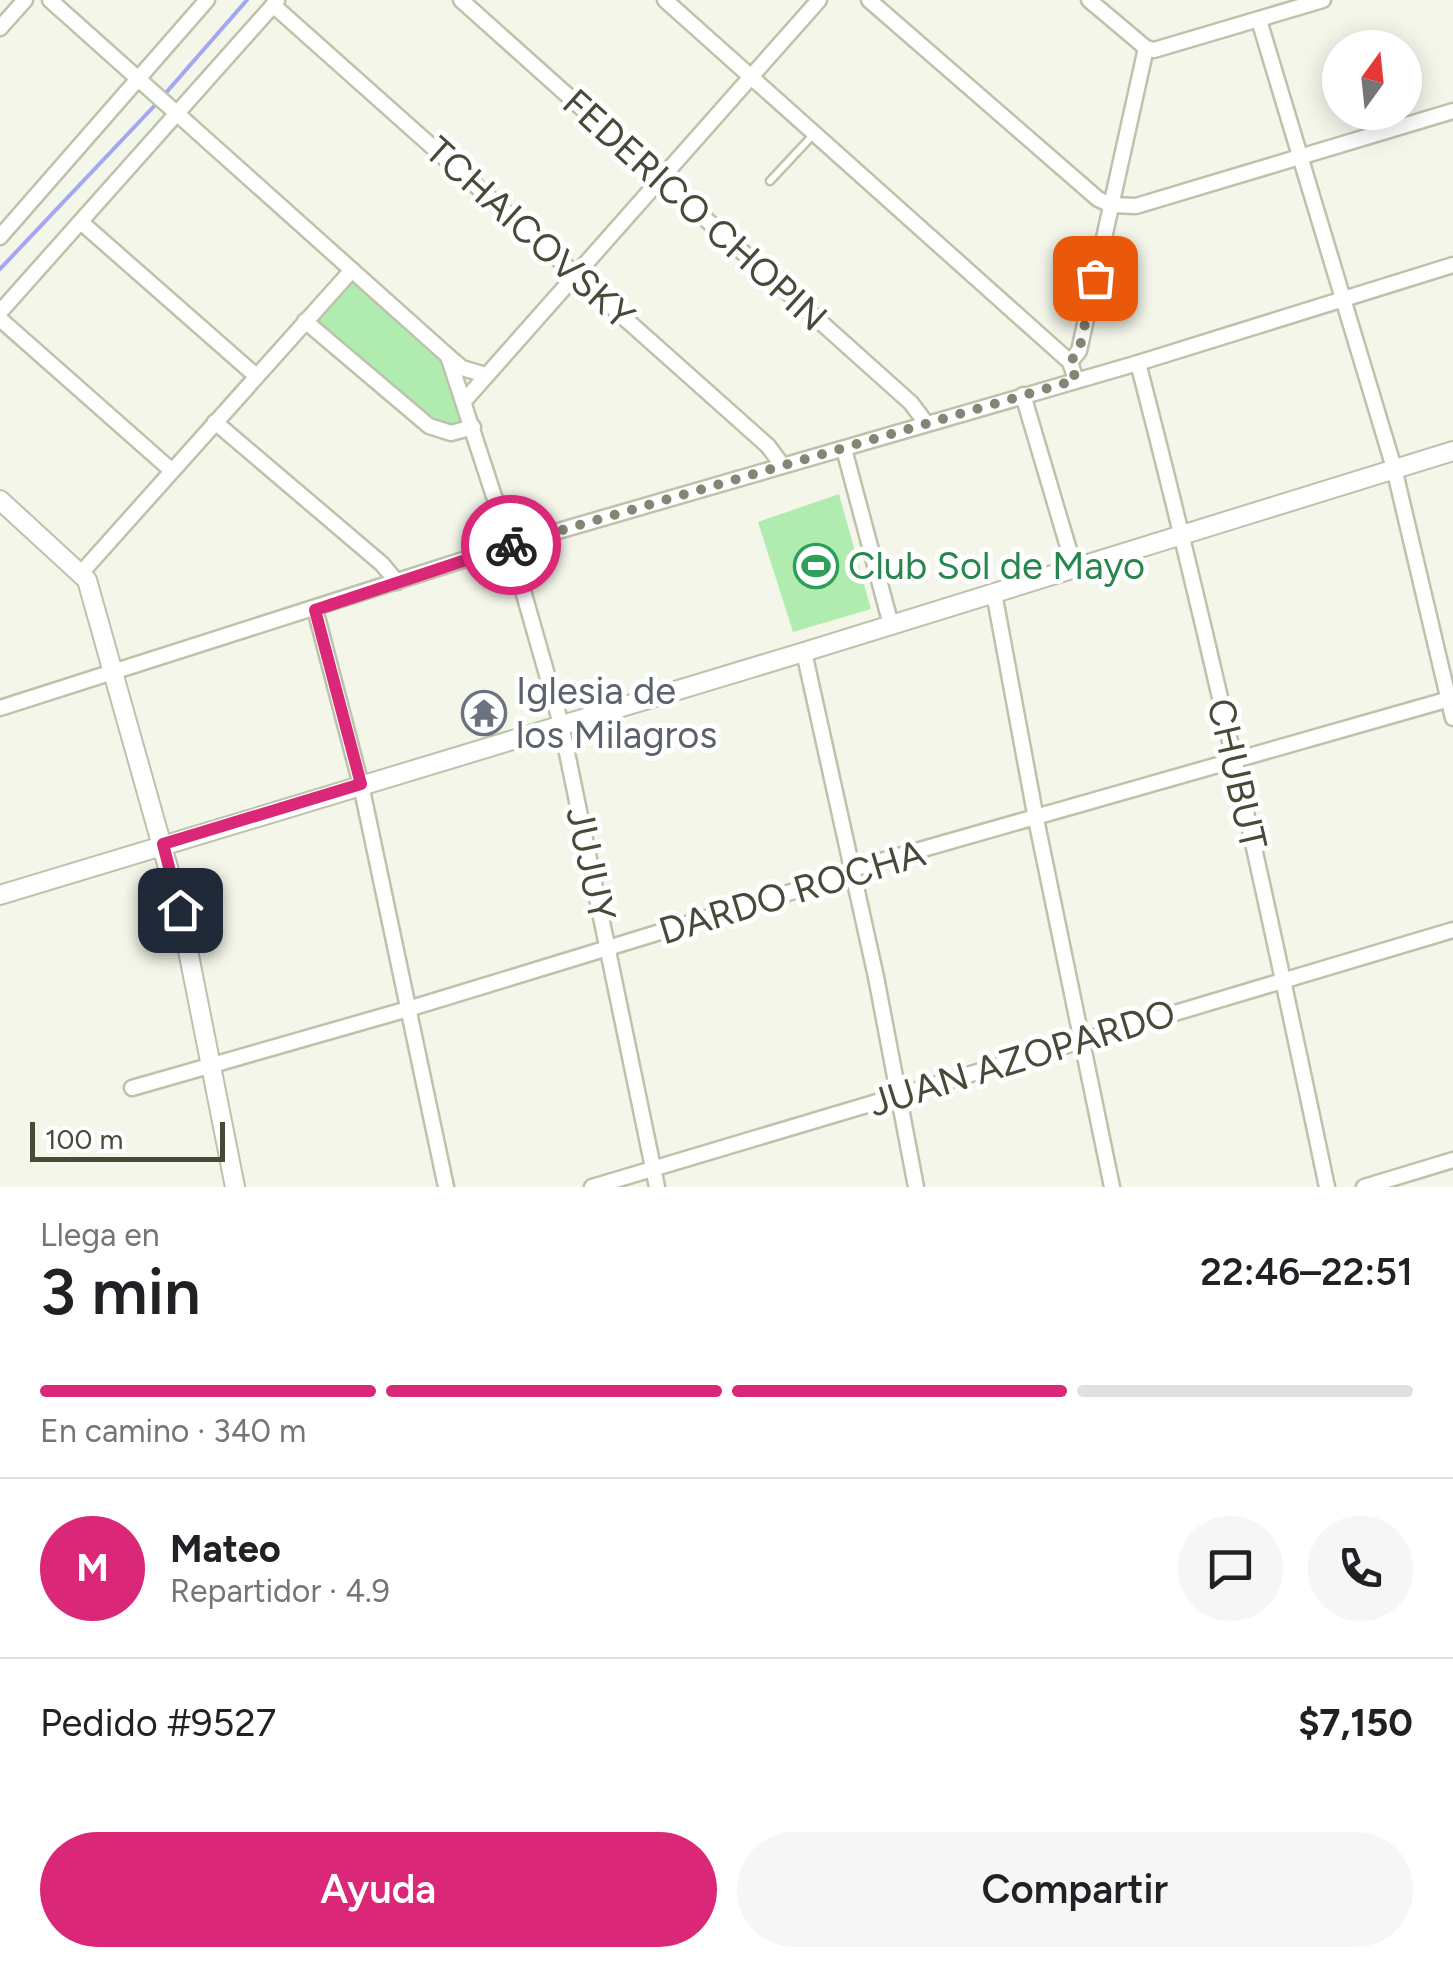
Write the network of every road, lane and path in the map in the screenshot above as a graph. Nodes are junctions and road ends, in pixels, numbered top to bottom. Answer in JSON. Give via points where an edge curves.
{"nodes":[{"id":1,"x":24,"y":0,"type":"edge"},
{"id":2,"x":50,"y":0,"type":"edge"},
{"id":3,"x":207,"y":0,"type":"edge"},
{"id":4,"x":460,"y":0,"type":"edge"},
{"id":5,"x":665,"y":0,"type":"edge"},
{"id":6,"x":819,"y":0,"type":"edge"},
{"id":7,"x":870,"y":0,"type":"edge"},
{"id":8,"x":1089,"y":0,"type":"edge"},
{"id":9,"x":1322,"y":0,"type":"edge"},
{"id":10,"x":275,"y":3,"type":"edge"},
{"id":11,"x":1259,"y":20,"type":"junction"},
{"id":12,"x":0,"y":28,"type":"edge"},
{"id":13,"x":1146,"y":48,"type":"junction"},
{"id":14,"x":750,"y":77,"type":"junction"},
{"id":15,"x":144,"y":84,"type":"junction"},
{"id":16,"x":173,"y":109,"type":"junction"},
{"id":17,"x":1453,"y":111,"type":"edge"},
{"id":18,"x":814,"y":134,"type":"junction"},
{"id":19,"x":1303,"y":158,"type":"junction"},
{"id":20,"x":660,"y":180,"type":"junction"},
{"id":21,"x":770,"y":181,"type":"dead end"},
{"id":22,"x":1111,"y":205,"type":"junction"},
{"id":23,"x":82,"y":222,"type":"junction"},
{"id":24,"x":0,"y":237,"type":"edge"},
{"id":25,"x":1453,"y":265,"type":"edge"},
{"id":26,"x":352,"y":270,"type":"junction"},
{"id":27,"x":576,"y":274,"type":"junction"},
{"id":28,"x":1344,"y":298,"type":"junction"},
{"id":29,"x":0,"y":315,"type":"edge"},
{"id":30,"x":305,"y":321,"type":"junction"},
{"id":31,"x":448,"y":356,"type":"junction"},
{"id":32,"x":1070,"y":362,"type":"junction"},
{"id":33,"x":1138,"y":362,"type":"junction"},
{"id":34,"x":255,"y":375,"type":"junction"},
{"id":35,"x":486,"y":375,"type":"junction"},
{"id":36,"x":1076,"y":380,"type":"junction"},
{"id":37,"x":1023,"y":395,"type":"junction"},
{"id":38,"x":465,"y":400,"type":"junction"},
{"id":39,"x":214,"y":422,"type":"junction"},
{"id":40,"x":926,"y":423,"type":"junction"},
{"id":41,"x":473,"y":426,"type":"junction"},
{"id":42,"x":844,"y":449,"type":"junction"},
{"id":43,"x":1453,"y":451,"type":"edge"},
{"id":44,"x":782,"y":465,"type":"junction"},
{"id":45,"x":1394,"y":468,"type":"junction"},
{"id":46,"x":172,"y":470,"type":"junction"},
{"id":47,"x":3,"y":508,"type":"edge"},
{"id":48,"x":1182,"y":535,"type":"junction"},
{"id":49,"x":510,"y":545,"type":"junction"},
{"id":50,"x":1074,"y":568,"type":"junction"},
{"id":51,"x":82,"y":572,"type":"junction"},
{"id":52,"x":397,"y":582,"type":"junction"},
{"id":53,"x":994,"y":593,"type":"junction"},
{"id":54,"x":315,"y":610,"type":"junction"},
{"id":55,"x":891,"y":625,"type":"junction"},
{"id":56,"x":804,"y":652,"type":"junction"},
{"id":57,"x":115,"y":673,"type":"junction"},
{"id":58,"x":1451,"y":699,"type":"edge"},
{"id":59,"x":0,"y":708,"type":"edge"},
{"id":60,"x":1453,"y":718,"type":"edge"},
{"id":61,"x":561,"y":724,"type":"junction"},
{"id":62,"x":1234,"y":762,"type":"junction"},
{"id":63,"x":361,"y":784,"type":"junction"},
{"id":64,"x":1036,"y":819,"type":"junction"},
{"id":65,"x":163,"y":844,"type":"junction"},
{"id":66,"x":850,"y":872,"type":"junction"},
{"id":67,"x":0,"y":895,"type":"edge"},
{"id":68,"x":1453,"y":930,"type":"edge"},
{"id":69,"x":608,"y":949,"type":"junction"},
{"id":70,"x":1284,"y":979,"type":"junction"},
{"id":71,"x":408,"y":1009,"type":"junction"},
{"id":72,"x":1082,"y":1040,"type":"junction"},
{"id":73,"x":213,"y":1066,"type":"junction"},
{"id":74,"x":132,"y":1088,"type":"dead end"},
{"id":75,"x":899,"y":1095,"type":"junction"},
{"id":76,"x":1453,"y":1160,"type":"edge"},
{"id":77,"x":653,"y":1168,"type":"junction"},
{"id":78,"x":235,"y":1187,"type":"edge"},
{"id":79,"x":446,"y":1187,"type":"edge"},
{"id":80,"x":592,"y":1187,"type":"edge"},
{"id":81,"x":657,"y":1187,"type":"edge"},
{"id":82,"x":916,"y":1187,"type":"edge"},
{"id":83,"x":1112,"y":1187,"type":"edge"},
{"id":84,"x":1327,"y":1187,"type":"edge"},
{"id":85,"x":1364,"y":1187,"type":"edge"}],
"edges":[{"from":1,"to":12,"type":"street"},
{"from":2,"to":15,"type":"street"},
{"from":3,"to":15,"type":"street"},
{"from":4,"to":20,"type":"street","name":"FEDERICO CHOPIN"},
{"from":5,"to":14,"type":"street"},
{"from":6,"to":14,"type":"street"},
{"from":7,"to":22,"type":"street"},
{"from":8,"to":13,"type":"street"},
{"from":9,"to":11,"type":"street"},
{"from":10,"to":16,"type":"street"},
{"from":10,"to":27,"type":"street","name":"TCHAICOVSKY"},
{"from":11,"to":13,"type":"street"},
{"from":11,"to":19,"type":"street"},
{"from":13,"to":22,"type":"street"},
{"from":14,"to":18,"type":"street"},
{"from":14,"to":20,"type":"street"},
{"from":15,"to":16,"type":"street"},
{"from":15,"to":24,"type":"street"},
{"from":16,"to":23,"type":"street"},
{"from":16,"to":26,"type":"street"},
{"from":17,"to":19,"type":"street"},
{"from":18,"to":21,"type":"lane"},
{"from":18,"to":32,"type":"street"},
{"from":19,"to":22,"type":"street","via":[[1136,206]]},
{"from":19,"to":28,"type":"street"},
{"from":20,"to":27,"type":"street"},
{"from":20,"to":40,"type":"street","name":"FEDERICO CHOPIN"},
{"from":22,"to":32,"type":"street","via":[[1079,351]]},
{"from":23,"to":29,"type":"street"},
{"from":23,"to":34,"type":"street"},
{"from":25,"to":28,"type":"street"},
{"from":26,"to":30,"type":"street"},
{"from":26,"to":31,"type":"street"},
{"from":27,"to":35,"type":"street"},
{"from":27,"to":44,"type":"street","name":"TCHAICOVSKY"},
{"from":28,"to":33,"type":"street"},
{"from":28,"to":45,"type":"street"},
{"from":29,"to":46,"type":"street"},
{"from":30,"to":34,"type":"street"},
{"from":30,"to":41,"type":"street","via":[[429,426],[452,434]]},
{"from":31,"to":35,"type":"street"},
{"from":31,"to":38,"type":"street","name":"JUJUY"},
{"from":32,"to":36,"type":"street"},
{"from":33,"to":36,"type":"street"},
{"from":33,"to":48,"type":"street","name":"CHUBUT"},
{"from":34,"to":39,"type":"street"},
{"from":35,"to":38,"type":"street"},
{"from":36,"to":37,"type":"street"},
{"from":37,"to":40,"type":"street"},
{"from":37,"to":50,"type":"street"},
{"from":38,"to":41,"type":"street","name":"JUJUY"},
{"from":39,"to":46,"type":"street"},
{"from":39,"to":52,"type":"street"},
{"from":40,"to":42,"type":"street"},
{"from":41,"to":49,"type":"street","name":"JUJUY"},
{"from":42,"to":44,"type":"street"},
{"from":42,"to":55,"type":"street"},
{"from":43,"to":45,"type":"street"},
{"from":44,"to":49,"type":"street"},
{"from":45,"to":48,"type":"street"},
{"from":45,"to":58,"type":"street"},
{"from":46,"to":51,"type":"street"},
{"from":47,"to":51,"type":"street"},
{"from":48,"to":50,"type":"street"},
{"from":48,"to":62,"type":"street","name":"CHUBUT"},
{"from":49,"to":52,"type":"street"},
{"from":49,"to":61,"type":"street","name":"JUJUY"},
{"from":50,"to":53,"type":"street"},
{"from":51,"to":57,"type":"street"},
{"from":52,"to":54,"type":"street"},
{"from":53,"to":55,"type":"street"},
{"from":53,"to":64,"type":"street"},
{"from":54,"to":57,"type":"street"},
{"from":54,"to":63,"type":"street"},
{"from":55,"to":56,"type":"street"},
{"from":56,"to":61,"type":"street"},
{"from":56,"to":66,"type":"street"},
{"from":57,"to":59,"type":"street"},
{"from":57,"to":65,"type":"street"},
{"from":58,"to":60,"type":"street"},
{"from":58,"to":62,"type":"street","name":"DARDO ROCHA"},
{"from":61,"to":63,"type":"street"},
{"from":61,"to":69,"type":"street","name":"JUJUY"},
{"from":62,"to":64,"type":"street","name":"DARDO ROCHA"},
{"from":62,"to":70,"type":"street","name":"CHUBUT"},
{"from":63,"to":65,"type":"street"},
{"from":63,"to":71,"type":"street"},
{"from":64,"to":66,"type":"street","name":"DARDO ROCHA"},
{"from":64,"to":72,"type":"street"},
{"from":65,"to":67,"type":"street"},
{"from":65,"to":73,"type":"street"},
{"from":66,"to":69,"type":"street","name":"DARDO ROCHA"},
{"from":66,"to":75,"type":"street"},
{"from":68,"to":70,"type":"street","name":"JUAN AZOPARDO"},
{"from":69,"to":71,"type":"street","name":"DARDO ROCHA"},
{"from":69,"to":77,"type":"street","name":"JUJUY"},
{"from":70,"to":72,"type":"street","name":"JUAN AZOPARDO"},
{"from":70,"to":84,"type":"street","name":"CHUBUT"},
{"from":71,"to":73,"type":"street","name":"DARDO ROCHA"},
{"from":71,"to":79,"type":"street"},
{"from":72,"to":75,"type":"street","name":"JUAN AZOPARDO"},
{"from":72,"to":83,"type":"street"},
{"from":73,"to":74,"type":"street","name":"DARDO ROCHA"},
{"from":73,"to":78,"type":"street"},
{"from":75,"to":77,"type":"street","name":"JUAN AZOPARDO"},
{"from":75,"to":82,"type":"street"},
{"from":76,"to":85,"type":"street"},
{"from":77,"to":80,"type":"street","name":"JUAN AZOPARDO"},
{"from":77,"to":81,"type":"street","name":"JUJUY"}]}
